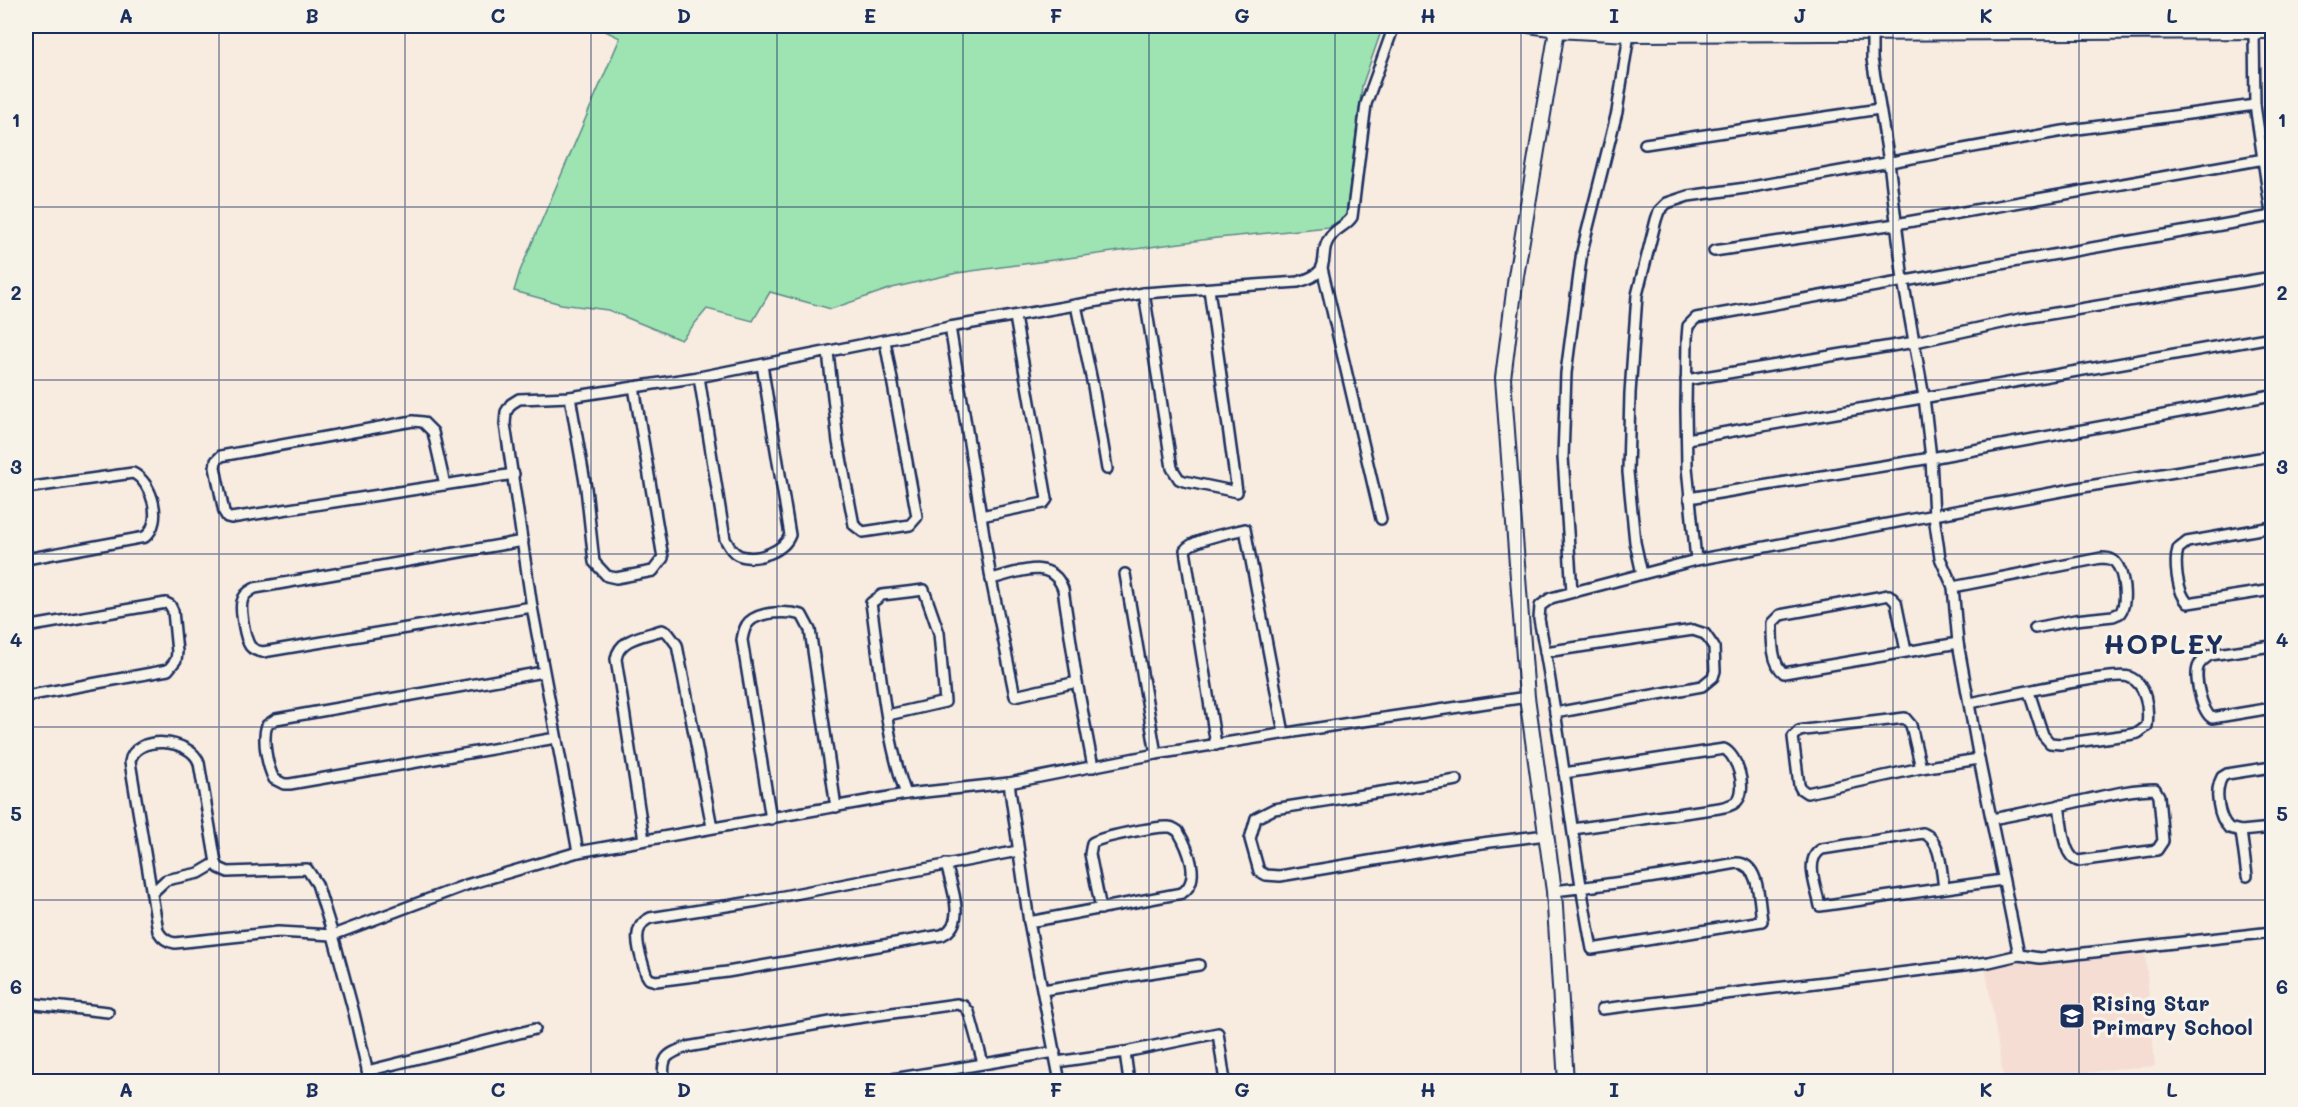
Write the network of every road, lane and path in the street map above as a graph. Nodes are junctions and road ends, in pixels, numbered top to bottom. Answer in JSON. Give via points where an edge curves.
{"nodes":[{"id":1,"x":1394,"y":26,"type":"edge"},
{"id":2,"x":1529,"y":26,"type":"edge"},
{"id":3,"x":1557,"y":30,"type":"junction"},
{"id":4,"x":2272,"y":31,"type":"edge"},
{"id":5,"x":2254,"y":32,"type":"junction"},
{"id":6,"x":1872,"y":33,"type":"junction"},
{"id":7,"x":1629,"y":34,"type":"junction"},
{"id":8,"x":2255,"y":105,"type":"junction"},
{"id":9,"x":1879,"y":109,"type":"junction"},
{"id":10,"x":1645,"y":144,"type":"dead end"},
{"id":11,"x":2264,"y":159,"type":"junction"},
{"id":12,"x":1889,"y":162,"type":"junction"},
{"id":13,"x":2272,"y":216,"type":"edge"},
{"id":14,"x":2272,"y":221,"type":"edge"},
{"id":15,"x":1896,"y":224,"type":"junction"},
{"id":16,"x":1714,"y":251,"type":"dead end"},
{"id":17,"x":1322,"y":268,"type":"junction"},
{"id":18,"x":2272,"y":277,"type":"edge"},
{"id":19,"x":1903,"y":280,"type":"junction"},
{"id":20,"x":1209,"y":289,"type":"junction"},
{"id":21,"x":1144,"y":293,"type":"junction"},
{"id":22,"x":1076,"y":305,"type":"junction"},
{"id":23,"x":1015,"y":316,"type":"junction"},
{"id":24,"x":950,"y":327,"type":"junction"},
{"id":25,"x":2272,"y":337,"type":"edge"},
{"id":26,"x":885,"y":341,"type":"junction"},
{"id":27,"x":1915,"y":342,"type":"junction"},
{"id":28,"x":828,"y":352,"type":"junction"},
{"id":29,"x":762,"y":365,"type":"junction"},
{"id":30,"x":699,"y":377,"type":"junction"},
{"id":31,"x":1686,"y":380,"type":"junction"},
{"id":32,"x":634,"y":387,"type":"junction"},
{"id":33,"x":2272,"y":395,"type":"edge"},
{"id":34,"x":570,"y":397,"type":"junction"},
{"id":35,"x":1924,"y":397,"type":"junction"},
{"id":36,"x":1687,"y":439,"type":"junction"},
{"id":37,"x":2272,"y":456,"type":"edge"},
{"id":38,"x":1931,"y":458,"type":"junction"},
{"id":39,"x":1107,"y":469,"type":"dead end"},
{"id":40,"x":514,"y":474,"type":"junction"},
{"id":41,"x":446,"y":485,"type":"junction"},
{"id":42,"x":26,"y":488,"type":"edge"},
{"id":43,"x":1689,"y":498,"type":"junction"},
{"id":44,"x":981,"y":516,"type":"junction"},
{"id":45,"x":1934,"y":516,"type":"junction"},
{"id":46,"x":1381,"y":519,"type":"dead end"},
{"id":47,"x":2272,"y":527,"type":"edge"},
{"id":48,"x":523,"y":541,"type":"junction"},
{"id":49,"x":26,"y":559,"type":"edge"},
{"id":50,"x":1696,"y":560,"type":"junction"},
{"id":51,"x":1125,"y":574,"type":"dead end"},
{"id":52,"x":1642,"y":574,"type":"junction"},
{"id":53,"x":991,"y":579,"type":"junction"},
{"id":54,"x":1953,"y":587,"type":"junction"},
{"id":55,"x":2272,"y":590,"type":"edge"},
{"id":56,"x":1572,"y":592,"type":"junction"},
{"id":57,"x":532,"y":607,"type":"junction"},
{"id":58,"x":26,"y":627,"type":"edge"},
{"id":59,"x":2035,"y":628,"type":"dead end"},
{"id":60,"x":1958,"y":643,"type":"junction"},
{"id":61,"x":2272,"y":646,"type":"edge"},
{"id":62,"x":1906,"y":651,"type":"junction"},
{"id":63,"x":1545,"y":652,"type":"junction"},
{"id":64,"x":543,"y":672,"type":"junction"},
{"id":65,"x":1077,"y":682,"type":"junction"},
{"id":66,"x":2029,"y":692,"type":"junction"},
{"id":67,"x":26,"y":696,"type":"edge"},
{"id":68,"x":1527,"y":697,"type":"junction"},
{"id":69,"x":1970,"y":703,"type":"junction"},
{"id":70,"x":2272,"y":708,"type":"edge"},
{"id":71,"x":1556,"y":713,"type":"junction"},
{"id":72,"x":888,"y":715,"type":"junction"},
{"id":73,"x":1284,"y":734,"type":"junction"},
{"id":74,"x":556,"y":738,"type":"junction"},
{"id":75,"x":1216,"y":745,"type":"junction"},
{"id":76,"x":1156,"y":754,"type":"junction"},
{"id":77,"x":1979,"y":759,"type":"junction"},
{"id":78,"x":1093,"y":767,"type":"junction"},
{"id":79,"x":2272,"y":767,"type":"edge"},
{"id":80,"x":1921,"y":768,"type":"junction"},
{"id":81,"x":1564,"y":773,"type":"junction"},
{"id":82,"x":1457,"y":780,"type":"dead end"},
{"id":83,"x":1009,"y":783,"type":"junction"},
{"id":84,"x":906,"y":794,"type":"junction"},
{"id":85,"x":2059,"y":805,"type":"junction"},
{"id":86,"x":836,"y":807,"type":"junction"},
{"id":87,"x":771,"y":819,"type":"junction"},
{"id":88,"x":1992,"y":819,"type":"junction"},
{"id":89,"x":712,"y":827,"type":"junction"},
{"id":90,"x":2272,"y":828,"type":"edge"},
{"id":91,"x":1573,"y":829,"type":"junction"},
{"id":92,"x":2241,"y":831,"type":"junction"},
{"id":93,"x":1546,"y":835,"type":"junction"},
{"id":94,"x":644,"y":840,"type":"junction"},
{"id":95,"x":1018,"y":851,"type":"junction"},
{"id":96,"x":578,"y":852,"type":"junction"},
{"id":97,"x":216,"y":863,"type":"junction"},
{"id":98,"x":946,"y":864,"type":"junction"},
{"id":99,"x":2247,"y":876,"type":"dead end"},
{"id":100,"x":2002,"y":880,"type":"junction"},
{"id":101,"x":1581,"y":888,"type":"junction"},
{"id":102,"x":1944,"y":888,"type":"junction"},
{"id":103,"x":1554,"y":891,"type":"junction"},
{"id":104,"x":153,"y":892,"type":"junction"},
{"id":105,"x":1101,"y":909,"type":"junction"},
{"id":106,"x":1029,"y":922,"type":"junction"},
{"id":107,"x":2272,"y":932,"type":"edge"},
{"id":108,"x":333,"y":935,"type":"junction"},
{"id":109,"x":2019,"y":955,"type":"junction"},
{"id":110,"x":1199,"y":965,"type":"dead end"},
{"id":111,"x":1043,"y":990,"type":"junction"},
{"id":112,"x":26,"y":1003,"type":"edge"},
{"id":113,"x":1602,"y":1009,"type":"dead end"},
{"id":114,"x":108,"y":1012,"type":"dead end"},
{"id":115,"x":535,"y":1029,"type":"dead end"},
{"id":116,"x":1125,"y":1052,"type":"junction"},
{"id":117,"x":1056,"y":1057,"type":"junction"},
{"id":118,"x":983,"y":1063,"type":"junction"},
{"id":119,"x":367,"y":1071,"type":"junction"},
{"id":120,"x":370,"y":1082,"type":"edge"},
{"id":121,"x":664,"y":1082,"type":"edge"},
{"id":122,"x":875,"y":1082,"type":"edge"},
{"id":123,"x":1060,"y":1082,"type":"edge"},
{"id":124,"x":1129,"y":1082,"type":"edge"},
{"id":125,"x":1225,"y":1082,"type":"edge"},
{"id":126,"x":1566,"y":1082,"type":"edge"}],
"edges":[{"from":1,"to":17,"type":"street","via":[[1366,104],[1352,217],[1330,237]]},
{"from":2,"to":3,"type":"street"},
{"from":3,"to":7,"type":"main road"},
{"from":3,"to":68,"type":"main road","via":[[1503,378]]},
{"from":4,"to":5,"type":"main road"},
{"from":5,"to":6,"type":"main road"},
{"from":5,"to":8,"type":"street"},
{"from":6,"to":7,"type":"main road"},
{"from":6,"to":9,"type":"street"},
{"from":7,"to":56,"type":"street","via":[[1617,112],[1582,251],[1566,373],[1563,457]]},
{"from":8,"to":11,"type":"street"},
{"from":8,"to":12,"type":"street"},
{"from":9,"to":10,"type":"street"},
{"from":9,"to":12,"type":"street"},
{"from":11,"to":13,"type":"street"},
{"from":11,"to":15,"type":"street"},
{"from":12,"to":15,"type":"street"},
{"from":12,"to":52,"type":"street","via":[[1688,196],[1667,203],[1659,211],[1637,295],[1632,350],[1628,472]]},
{"from":13,"to":14,"type":"street"},
{"from":13,"to":19,"type":"street"},
{"from":15,"to":16,"type":"street"},
{"from":15,"to":19,"type":"street"},
{"from":17,"to":20,"type":"street","via":[[1298,282]]},
{"from":17,"to":46,"type":"street"},
{"from":18,"to":27,"type":"street","via":[[2020,319]]},
{"from":19,"to":27,"type":"street"},
{"from":19,"to":31,"type":"street","via":[[1696,318],[1688,326]]},
{"from":20,"to":21,"type":"street"},
{"from":20,"to":21,"type":"street","via":[[1237,492],[1184,481],[1172,468]]},
{"from":21,"to":22,"type":"street"},
{"from":22,"to":23,"type":"street"},
{"from":22,"to":39,"type":"street"},
{"from":23,"to":24,"type":"street"},
{"from":23,"to":44,"type":"street","via":[[1047,499],[1044,503]]},
{"from":24,"to":26,"type":"street"},
{"from":24,"to":44,"type":"street"},
{"from":25,"to":35,"type":"street"},
{"from":26,"to":28,"type":"street"},
{"from":26,"to":28,"type":"street","via":[[917,517],[910,525],[863,532],[854,525],[838,442]]},
{"from":27,"to":31,"type":"street"},
{"from":27,"to":35,"type":"street"},
{"from":28,"to":29,"type":"street"},
{"from":29,"to":30,"type":"street"},
{"from":29,"to":30,"type":"street","via":[[790,535],[778,550],[751,557],[734,552],[725,539]]},
{"from":30,"to":32,"type":"street"},
{"from":31,"to":36,"type":"street"},
{"from":32,"to":34,"type":"street"},
{"from":32,"to":34,"type":"street","via":[[663,558],[653,571],[615,578],[600,571],[594,562]]},
{"from":33,"to":38,"type":"street"},
{"from":34,"to":40,"type":"street","via":[[519,399],[511,404],[505,424]]},
{"from":35,"to":36,"type":"street"},
{"from":35,"to":38,"type":"street"},
{"from":36,"to":43,"type":"street"},
{"from":37,"to":45,"type":"street"},
{"from":38,"to":43,"type":"street"},
{"from":38,"to":45,"type":"street"},
{"from":40,"to":41,"type":"street"},
{"from":40,"to":48,"type":"street"},
{"from":41,"to":41,"type":"street","via":[[229,518],[224,512],[215,467],[221,456],[413,421],[423,422],[433,432]]},
{"from":42,"to":49,"type":"street","via":[[133,473],[144,481],[155,525],[145,537]]},
{"from":43,"to":50,"type":"street"},
{"from":44,"to":53,"type":"street"},
{"from":45,"to":50,"type":"street"},
{"from":45,"to":54,"type":"street","via":[[1940,558]]},
{"from":47,"to":55,"type":"street","via":[[2187,542],[2176,554],[2180,591],[2188,603]]},
{"from":48,"to":57,"type":"street"},
{"from":48,"to":57,"type":"street","via":[[255,588],[242,603],[243,621],[249,645],[262,652]]},
{"from":50,"to":52,"type":"street"},
{"from":51,"to":76,"type":"street"},
{"from":52,"to":56,"type":"street"},
{"from":53,"to":65,"type":"street","via":[[1038,569],[1047,570],[1060,580]]},
{"from":53,"to":65,"type":"street","via":[[1015,696]]},
{"from":54,"to":59,"type":"street","via":[[2101,558],[2117,564],[2126,601],[2120,613]]},
{"from":54,"to":60,"type":"street"},
{"from":56,"to":63,"type":"street","via":[[1540,606]]},
{"from":57,"to":64,"type":"street"},
{"from":58,"to":67,"type":"street","via":[[166,603],[174,611],[177,652],[168,670]]},
{"from":60,"to":62,"type":"street"},
{"from":60,"to":69,"type":"street"},
{"from":61,"to":70,"type":"street","via":[[2210,655],[2197,670],[2204,710],[2212,718]]},
{"from":62,"to":62,"type":"street","via":[[1784,673],[1776,661],[1772,623],[1780,615],[1889,595],[1896,602]]},
{"from":63,"to":71,"type":"street"},
{"from":63,"to":71,"type":"street","via":[[1693,630],[1706,634],[1714,647],[1715,671],[1702,686]]},
{"from":64,"to":74,"type":"street"},
{"from":64,"to":74,"type":"street","via":[[276,719],[265,731],[268,756],[274,779],[290,784]]},
{"from":65,"to":78,"type":"street"},
{"from":66,"to":66,"type":"street","via":[[2043,735],[2050,743],[2127,735],[2147,726],[2145,695],[2130,677]]},
{"from":66,"to":69,"type":"street"},
{"from":68,"to":73,"type":"street"},
{"from":68,"to":93,"type":"main road"},
{"from":69,"to":77,"type":"street"},
{"from":71,"to":81,"type":"street"},
{"from":72,"to":72,"type":"street","via":[[871,603],[882,595],[924,590],[939,633],[945,702]]},
{"from":72,"to":84,"type":"street"},
{"from":73,"to":75,"type":"street"},
{"from":73,"to":75,"type":"street","via":[[1245,530],[1189,545],[1184,555]]},
{"from":74,"to":96,"type":"street"},
{"from":75,"to":76,"type":"street"},
{"from":76,"to":78,"type":"street"},
{"from":77,"to":80,"type":"street"},
{"from":77,"to":88,"type":"street"},
{"from":78,"to":83,"type":"street"},
{"from":79,"to":92,"type":"street","via":[[2227,774],[2219,782],[2222,818],[2229,828]]},
{"from":80,"to":80,"type":"street","via":[[1911,725],[1905,718],[1799,731],[1793,737],[1799,785],[1807,793]]},
{"from":81,"to":91,"type":"street"},
{"from":81,"to":91,"type":"street","via":[[1724,749],[1734,760],[1742,788],[1737,801],[1719,808]]},
{"from":82,"to":93,"type":"street","via":[[1263,813],[1256,818],[1250,839],[1259,871],[1280,876]]},
{"from":83,"to":84,"type":"street"},
{"from":83,"to":95,"type":"street"},
{"from":84,"to":86,"type":"street"},
{"from":85,"to":85,"type":"street","via":[[2067,852],[2078,861],[2157,850],[2163,841],[2155,789]]},
{"from":85,"to":88,"type":"street"},
{"from":86,"to":87,"type":"street"},
{"from":86,"to":87,"type":"street","via":[[810,630],[801,615],[774,614],[750,621],[742,640]]},
{"from":87,"to":89,"type":"street"},
{"from":88,"to":100,"type":"street"},
{"from":89,"to":94,"type":"street"},
{"from":89,"to":94,"type":"street","via":[[677,645],[662,630],[625,642],[616,659]]},
{"from":90,"to":92,"type":"street"},
{"from":91,"to":101,"type":"street"},
{"from":92,"to":99,"type":"street"},
{"from":93,"to":103,"type":"main road"},
{"from":94,"to":96,"type":"street"},
{"from":95,"to":98,"type":"street"},
{"from":95,"to":106,"type":"street"},
{"from":96,"to":108,"type":"street","via":[[466,885]]},
{"from":97,"to":104,"type":"street","via":[[200,873],[166,879]]},
{"from":97,"to":104,"type":"street","via":[[197,756],[177,744],[141,746],[134,750],[130,762]]},
{"from":97,"to":108,"type":"street","via":[[228,872],[307,869],[320,891]]},
{"from":98,"to":98,"type":"street","via":[[650,918],[638,931],[646,974],[656,981],[680,978],[942,935],[952,929],[956,919]]},
{"from":100,"to":102,"type":"street"},
{"from":100,"to":109,"type":"street"},
{"from":101,"to":101,"type":"street","via":[[1743,863],[1754,874],[1762,921],[1592,950]]},
{"from":101,"to":103,"type":"street"},
{"from":102,"to":102,"type":"street","via":[[1820,906],[1813,856],[1822,849],[1923,833],[1936,844]]},
{"from":103,"to":126,"type":"main road"},
{"from":104,"to":108,"type":"street","via":[[158,931],[170,943],[278,932]]},
{"from":105,"to":105,"type":"street","via":[[1172,896],[1188,889],[1193,876],[1178,831],[1169,827],[1151,829],[1092,843],[1090,854]]},
{"from":105,"to":106,"type":"street"},
{"from":106,"to":111,"type":"street"},
{"from":107,"to":109,"type":"street","via":[[2040,958]]},
{"from":108,"to":119,"type":"street"},
{"from":109,"to":113,"type":"street","via":[[1989,962]]},
{"from":110,"to":111,"type":"street"},
{"from":111,"to":117,"type":"street"},
{"from":112,"to":114,"type":"street"},
{"from":115,"to":119,"type":"street"},
{"from":116,"to":117,"type":"street"},
{"from":116,"to":124,"type":"street"},
{"from":116,"to":125,"type":"street","via":[[1218,1033]]},
{"from":117,"to":118,"type":"street"},
{"from":117,"to":123,"type":"street"},
{"from":118,"to":121,"type":"street","via":[[969,1012],[957,1004],[687,1047],[665,1058]]},
{"from":118,"to":122,"type":"street"},
{"from":119,"to":120,"type":"street"}]}
